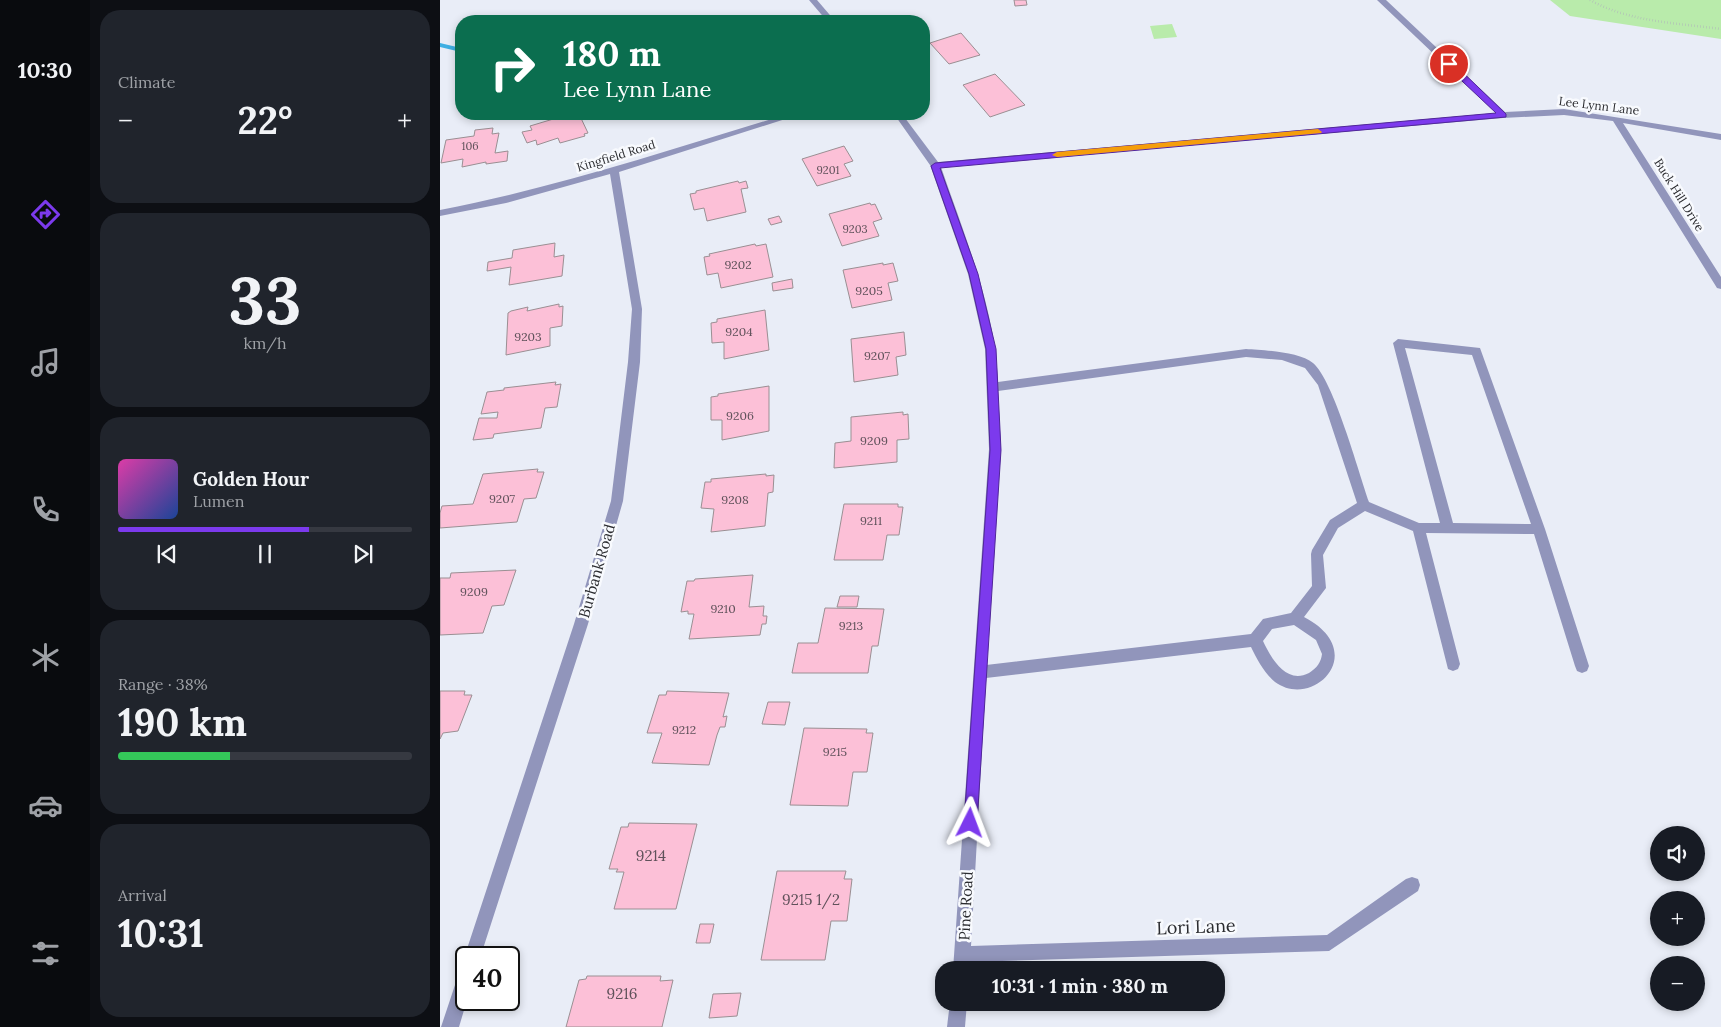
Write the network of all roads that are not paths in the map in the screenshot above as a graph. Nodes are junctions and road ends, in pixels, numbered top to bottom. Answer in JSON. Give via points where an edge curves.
{"nodes":[{"id":1,"x":813,"y":0,"type":"edge"},
{"id":2,"x":1381,"y":0,"type":"edge"},
{"id":3,"x":827,"y":15,"type":"edge"},
{"id":4,"x":1503,"y":115,"type":"junction"},
{"id":5,"x":1616,"y":119,"type":"junction"},
{"id":6,"x":777,"y":120,"type":"edge"},
{"id":7,"x":902,"y":120,"type":"edge"},
{"id":8,"x":1721,"y":137,"type":"edge"},
{"id":9,"x":935,"y":166,"type":"junction"},
{"id":10,"x":614,"y":170,"type":"junction"},
{"id":11,"x":440,"y":213,"type":"edge"},
{"id":12,"x":1721,"y":285,"type":"edge"},
{"id":13,"x":992,"y":387,"type":"junction"},
{"id":14,"x":1364,"y":505,"type":"junction"},
{"id":15,"x":1418,"y":528,"type":"junction"},
{"id":16,"x":1448,"y":528,"type":"junction"},
{"id":17,"x":1539,"y":529,"type":"junction"},
{"id":18,"x":1295,"y":619,"type":"junction"},
{"id":19,"x":1255,"y":640,"type":"junction"},
{"id":20,"x":1452,"y":664,"type":"dead end"},
{"id":21,"x":1582,"y":666,"type":"dead end"},
{"id":22,"x":979,"y":672,"type":"junction"},
{"id":23,"x":1412,"y":885,"type":"dead end"},
{"id":24,"x":476,"y":946,"type":"edge"},
{"id":25,"x":962,"y":961,"type":"edge"},
{"id":26,"x":981,"y":961,"type":"edge"},
{"id":27,"x":455,"y":1011,"type":"edge"},
{"id":28,"x":958,"y":1011,"type":"edge"},
{"id":29,"x":450,"y":1027,"type":"edge"},
{"id":30,"x":956,"y":1027,"type":"edge"}],
"edges":[{"from":1,"to":3,"type":"street"},
{"from":2,"to":4,"type":"street"},
{"from":4,"to":5,"type":"street","name":"Lee Lynn Lane","via":[[1564,112]]},
{"from":4,"to":9,"type":"street","name":"Lee Lynn Lane"},
{"from":5,"to":8,"type":"street","name":"Lee Lynn Lane"},
{"from":5,"to":12,"type":"street","name":"Buck Hill Drive"},
{"from":6,"to":10,"type":"street","name":"Kingfield Road"},
{"from":7,"to":9,"type":"street","name":"Pine Road"},
{"from":9,"to":13,"type":"street","name":"Pine Road","via":[[973,274],[991,349]]},
{"from":10,"to":11,"type":"street","name":"Kingfield Road","via":[[506,200]]},
{"from":10,"to":24,"type":"street","name":"Burbank Road","via":[[637,309],[618,501]]},
{"from":13,"to":14,"type":"street","via":[[1246,353],[1283,356],[1309,365],[1323,384]]},
{"from":13,"to":22,"type":"street","name":"Pine Road","via":[[995,450]]},
{"from":14,"to":15,"type":"street"},
{"from":14,"to":18,"type":"street","via":[[1334,524],[1317,554],[1319,588]]},
{"from":15,"to":16,"type":"street"},
{"from":15,"to":20,"type":"street"},
{"from":16,"to":17,"type":"street"},
{"from":16,"to":17,"type":"street","via":[[1398,344],[1476,351]]},
{"from":17,"to":21,"type":"street"},
{"from":18,"to":19,"type":"street","via":[[1268,623]]},
{"from":18,"to":19,"type":"street","via":[[1316,630],[1328,647],[1327,662],[1318,676],[1301,684],[1284,679],[1262,655]]},
{"from":19,"to":22,"type":"street"},
{"from":22,"to":25,"type":"street","name":"Pine Road"},
{"from":23,"to":26,"type":"street","name":"Lori Lane","via":[[1329,943]]},
{"from":27,"to":29,"type":"street"},
{"from":28,"to":30,"type":"street"}]}
